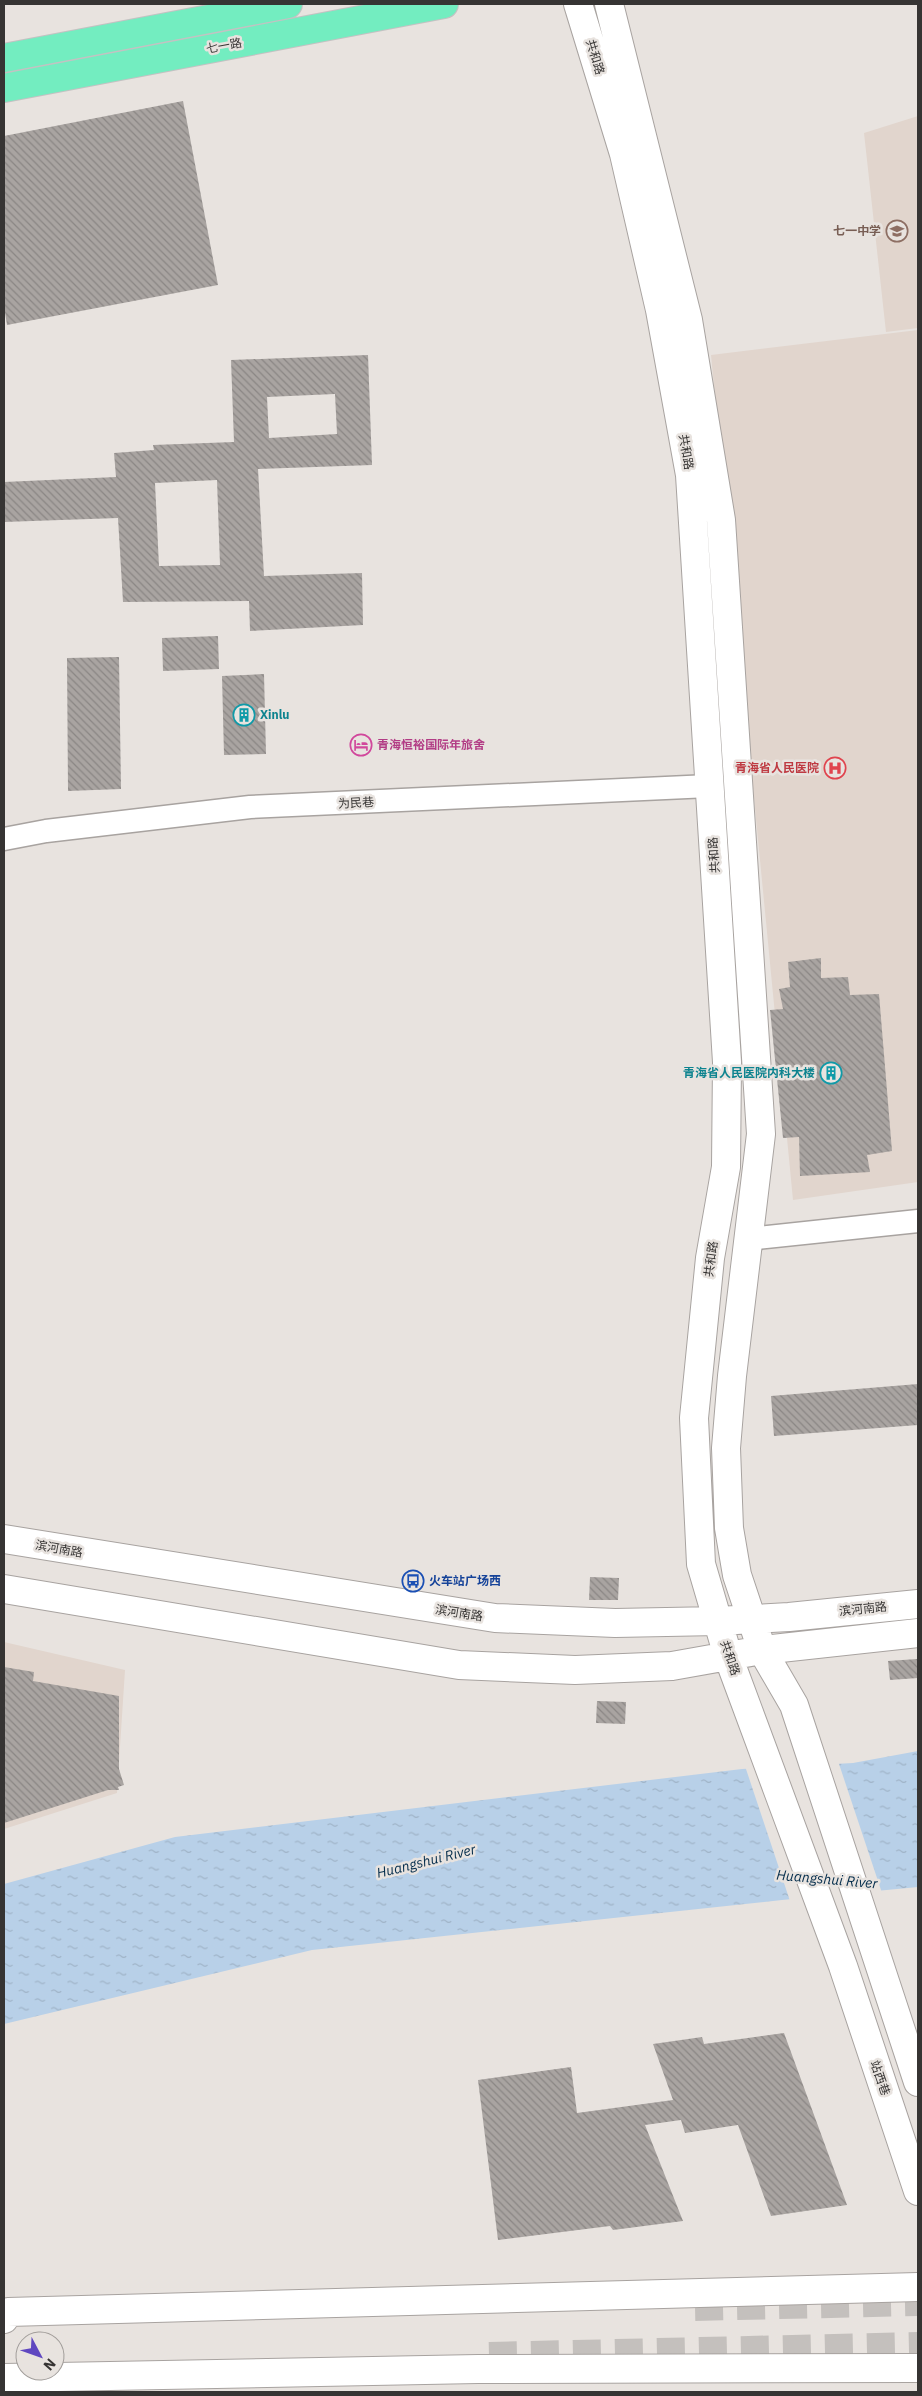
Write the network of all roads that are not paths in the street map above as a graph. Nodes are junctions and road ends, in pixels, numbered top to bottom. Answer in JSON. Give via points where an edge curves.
{"nodes":[{"id":1,"x":288,"y":4,"type":"edge"},
{"id":2,"x":444,"y":4,"type":"edge"},
{"id":3,"x":578,"y":4,"type":"edge"},
{"id":4,"x":609,"y":4,"type":"edge"},
{"id":5,"x":4,"y":58,"type":"edge"},
{"id":6,"x":4,"y":88,"type":"edge"},
{"id":7,"x":709,"y":786,"type":"junction"},
{"id":8,"x":4,"y":839,"type":"edge"},
{"id":9,"x":918,"y":1220,"type":"edge"},
{"id":10,"x":748,"y":1239,"type":"junction"},
{"id":11,"x":4,"y":1540,"type":"edge"},
{"id":12,"x":4,"y":1589,"type":"edge"},
{"id":13,"x":918,"y":1604,"type":"edge"},
{"id":14,"x":752,"y":1619,"type":"junction"},
{"id":15,"x":718,"y":1621,"type":"junction"},
{"id":16,"x":918,"y":1633,"type":"edge"},
{"id":17,"x":762,"y":1650,"type":"junction"},
{"id":18,"x":728,"y":1656,"type":"junction"},
{"id":19,"x":843,"y":1966,"type":"joint"},
{"id":20,"x":918,"y":2082,"type":"edge"},
{"id":21,"x":918,"y":2191,"type":"edge"},
{"id":22,"x":918,"y":2287,"type":"edge"},
{"id":23,"x":4,"y":2318,"type":"edge"},
{"id":24,"x":918,"y":2368,"type":"edge"},
{"id":25,"x":4,"y":2378,"type":"edge"},
{"id":26,"x":477,"y":2381,"type":"edge"}],
"edges":[{"from":1,"to":5,"type":"main road"},
{"from":2,"to":6,"type":"main road","name":"七一路"},
{"from":3,"to":7,"type":"main road","name":"共和路","via":[[624,154],[660,310],[690,475]]},
{"from":4,"to":10,"type":"main road","name":"共和路","via":[[688,320],[721,520],[761,1134]]},
{"from":7,"to":8,"type":"street","name":"为民巷","via":[[250,807],[46,831]]},
{"from":7,"to":15,"type":"main road","name":"共和路","via":[[727,1062],[726,1167],[710,1258],[694,1418],[701,1564]]},
{"from":9,"to":10,"type":"street"},
{"from":10,"to":14,"type":"main road","name":"共和路","via":[[726,1448],[729,1528],[737,1575]]},
{"from":11,"to":15,"type":"main road","name":"滨河南路","via":[[494,1618],[615,1623]]},
{"from":12,"to":18,"type":"main road","via":[[459,1665],[575,1670],[672,1666]]},
{"from":13,"to":14,"type":"main road","name":"滨河南路"},
{"from":14,"to":15,"type":"main road","name":"滨河南路"},
{"from":14,"to":17,"type":"main road","name":"共和路"},
{"from":15,"to":18,"type":"main road","name":"共和路"},
{"from":16,"to":17,"type":"main road"},
{"from":17,"to":18,"type":"main road"},
{"from":17,"to":20,"type":"main road","name":"共和路","via":[[794,1705]]},
{"from":18,"to":19,"type":"main road","name":"共和路"},
{"from":19,"to":21,"type":"main road","name":"站西巷"},
{"from":22,"to":23,"type":"main road","via":[[8,2312]]},
{"from":24,"to":26,"type":"main road"},
{"from":25,"to":26,"type":"main road"}]}
